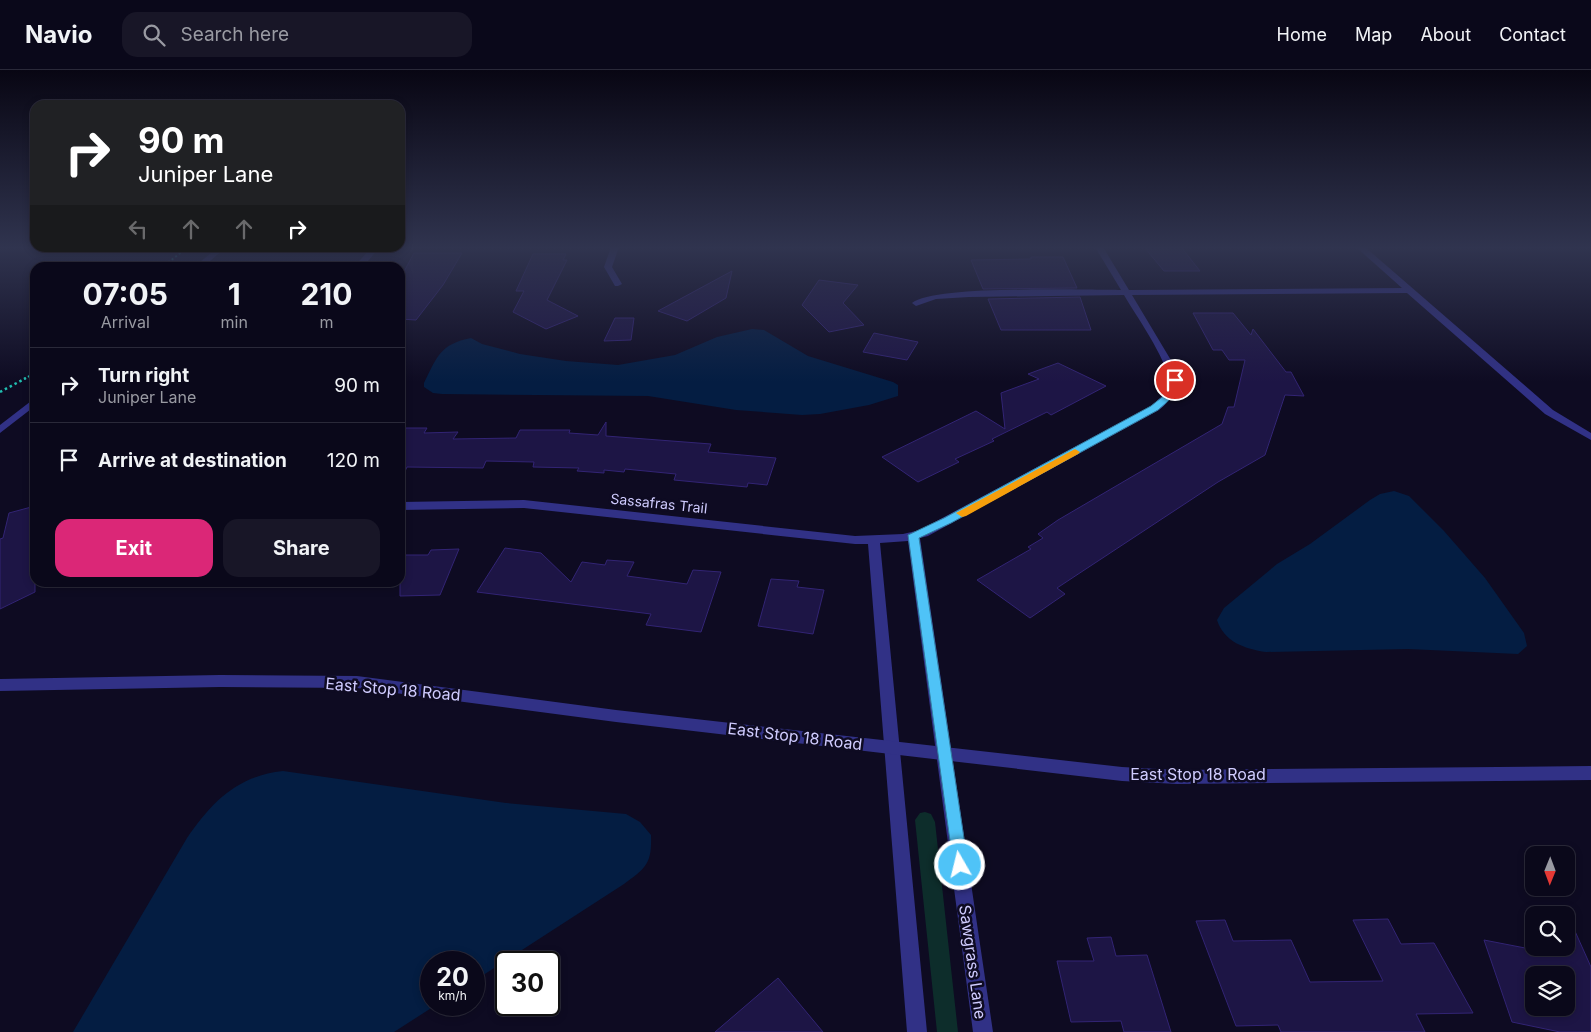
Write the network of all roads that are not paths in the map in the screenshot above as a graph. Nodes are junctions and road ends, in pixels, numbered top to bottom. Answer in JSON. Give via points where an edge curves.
{"nodes":[{"id":1,"x":1126,"y":292,"type":"junction"},
{"id":2,"x":1141,"y":292,"type":"edge"},
{"id":3,"x":1411,"y":292,"type":"edge"},
{"id":4,"x":916,"y":303,"type":"dead end"},
{"id":5,"x":30,"y":405,"type":"edge"},
{"id":6,"x":0,"y":430,"type":"edge"},
{"id":7,"x":1591,"y":437,"type":"edge"},
{"id":8,"x":405,"y":506,"type":"edge"},
{"id":9,"x":914,"y":535,"type":"junction"},
{"id":10,"x":874,"y":540,"type":"junction"},
{"id":11,"x":0,"y":685,"type":"edge"},
{"id":12,"x":891,"y":747,"type":"junction"},
{"id":13,"x":945,"y":754,"type":"junction"},
{"id":14,"x":1591,"y":773,"type":"edge"},
{"id":15,"x":916,"y":1032,"type":"edge"},
{"id":16,"x":983,"y":1032,"type":"edge"}],
"edges":[{"from":1,"to":2,"type":"street"},
{"from":1,"to":4,"type":"street","via":[[949,295]]},
{"from":1,"to":9,"type":"street","name":"Sassafras Trail","via":[[1174,372],[1174,387],[1169,395],[1155,408],[948,521]]},
{"from":3,"to":7,"type":"street","via":[[1549,412]]},
{"from":5,"to":6,"type":"street"},
{"from":8,"to":10,"type":"street","name":"Sassafras Trail","via":[[524,504]]},
{"from":9,"to":10,"type":"street","name":"Sassafras Trail"},
{"from":9,"to":13,"type":"street","name":"Sawgrass Lane"},
{"from":10,"to":12,"type":"street"},
{"from":11,"to":12,"type":"street","name":"East Stop 18 Road","via":[[357,682]]},
{"from":12,"to":13,"type":"street","name":"East Stop 18 Road"},
{"from":12,"to":15,"type":"street"},
{"from":13,"to":14,"type":"street","name":"East Stop 18 Road","via":[[1177,777]]},
{"from":13,"to":16,"type":"street","name":"Sawgrass Lane"}]}
